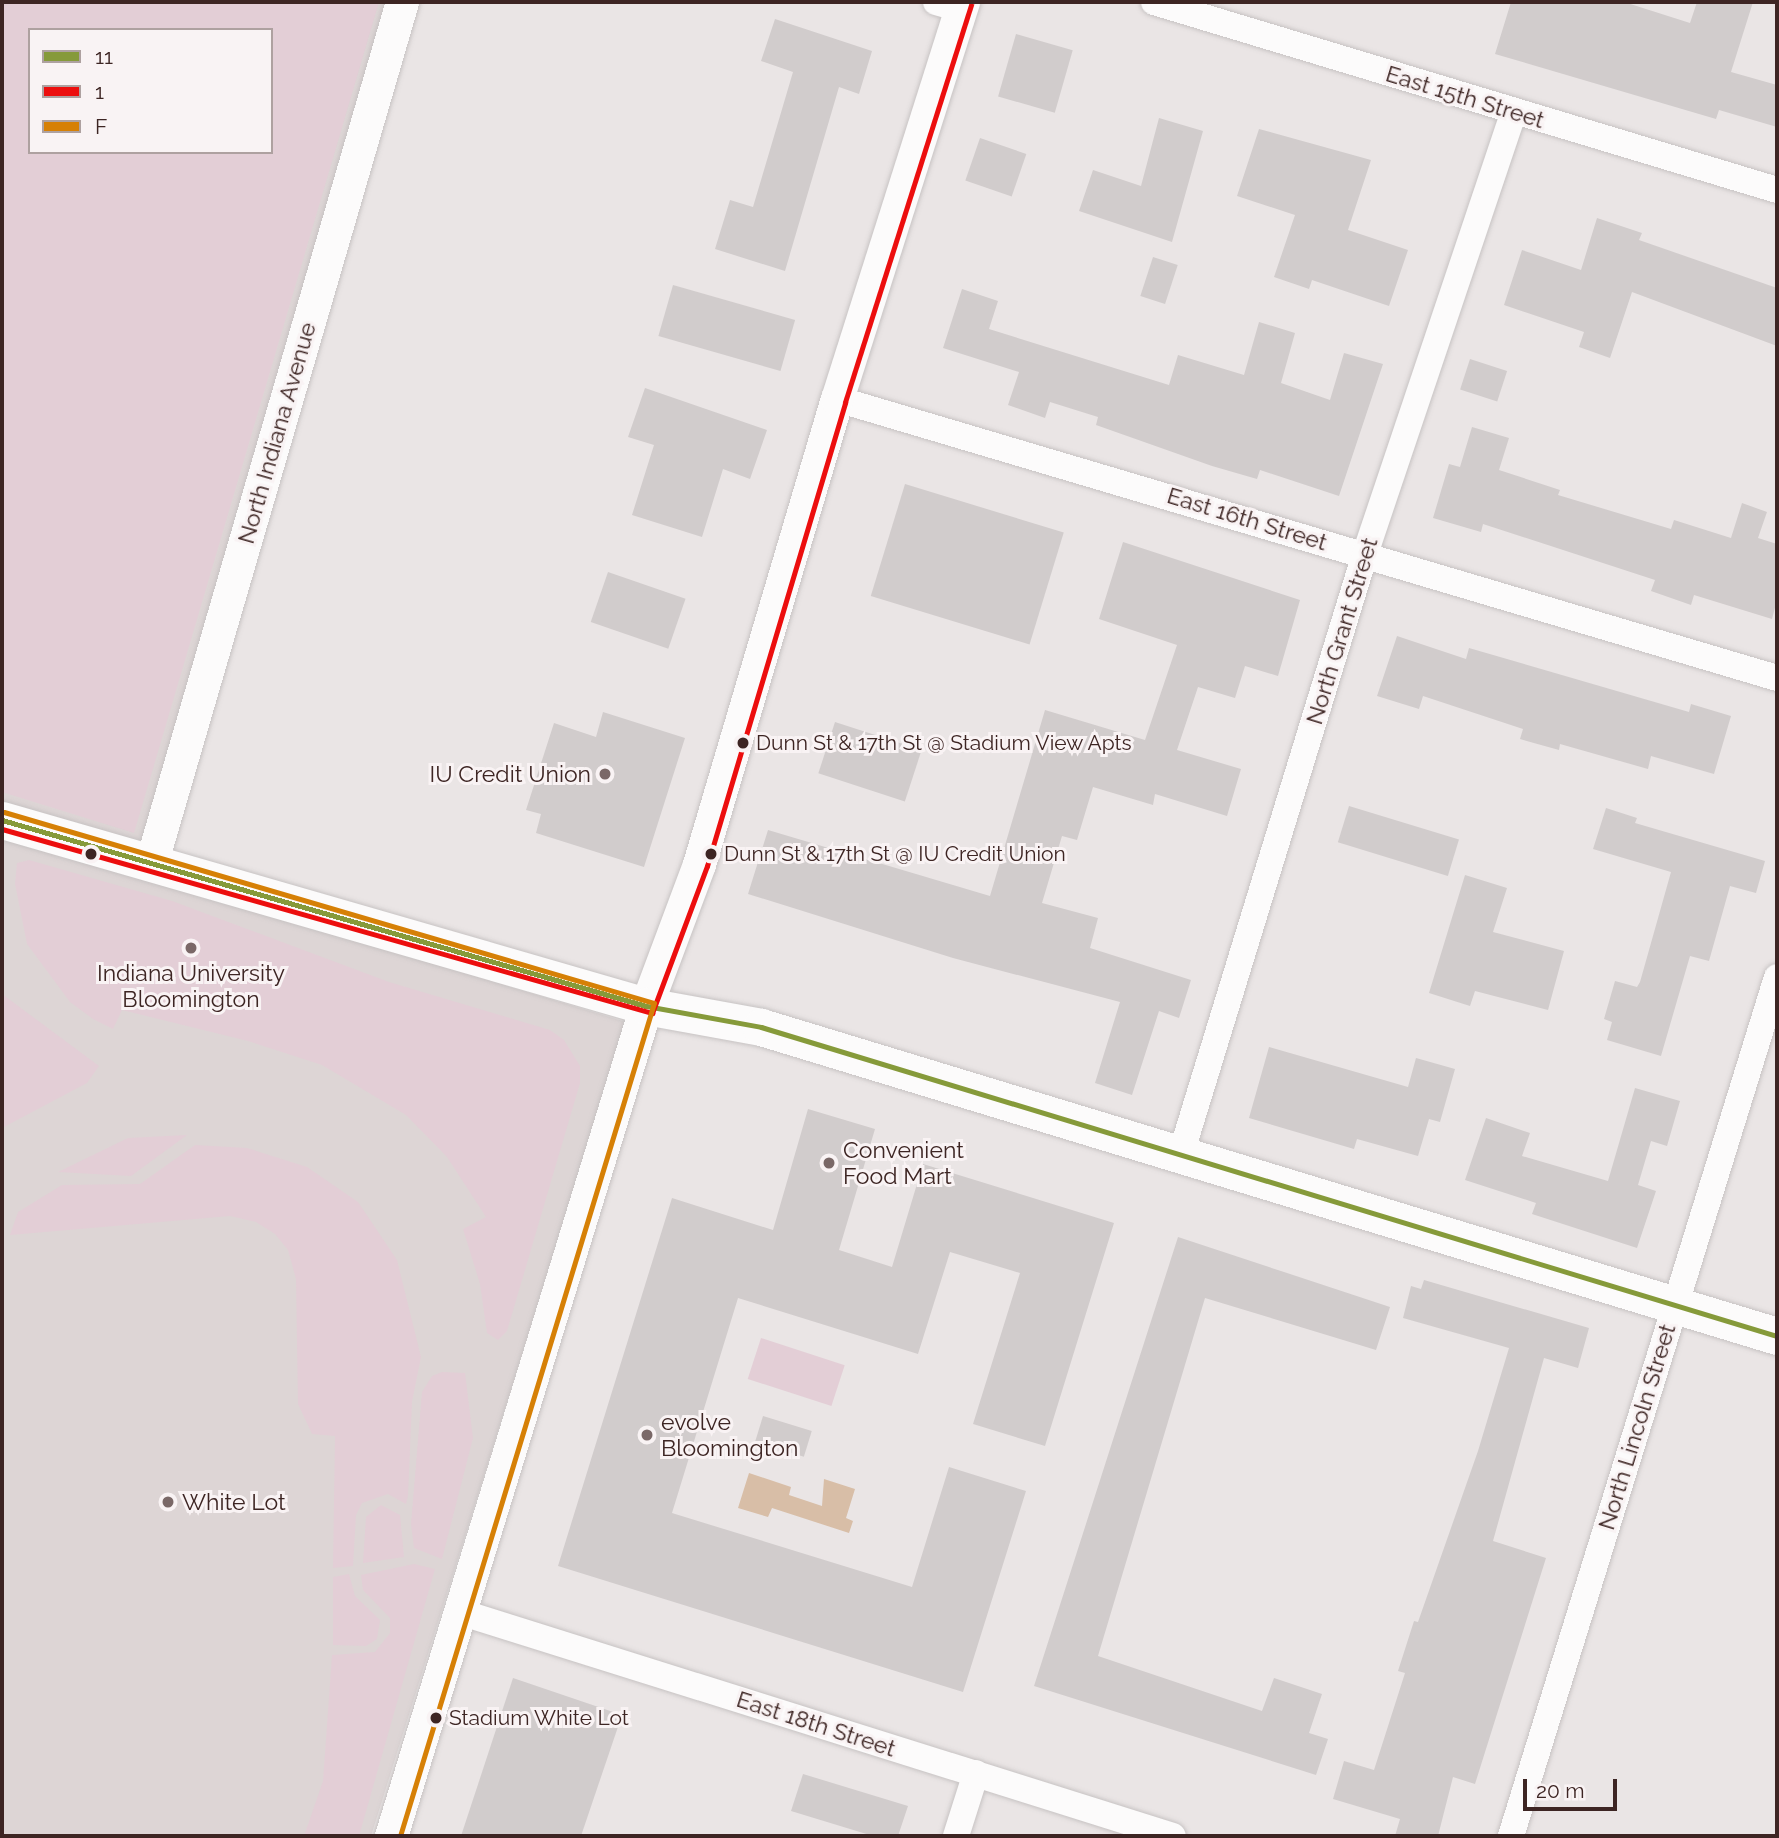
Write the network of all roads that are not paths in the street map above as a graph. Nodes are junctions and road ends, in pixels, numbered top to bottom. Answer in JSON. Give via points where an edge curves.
{"nodes":[{"id":1,"x":402,"y":2,"type":"edge"},
{"id":2,"x":1154,"y":2,"type":"edge"},
{"id":3,"x":953,"y":4,"type":"edge"},
{"id":4,"x":1514,"y":112,"type":"junction"},
{"id":5,"x":1777,"y":190,"type":"edge"},
{"id":6,"x":837,"y":399,"type":"junction"},
{"id":7,"x":1365,"y":554,"type":"junction"},
{"id":8,"x":1777,"y":678,"type":"edge"},
{"id":9,"x":2,"y":820,"type":"edge"},
{"id":10,"x":150,"y":864,"type":"junction"},
{"id":11,"x":1777,"y":977,"type":"edge"},
{"id":12,"x":646,"y":1006,"type":"junction"},
{"id":13,"x":1181,"y":1154,"type":"junction"},
{"id":14,"x":1675,"y":1306,"type":"junction"},
{"id":15,"x":1777,"y":1336,"type":"edge"},
{"id":16,"x":460,"y":1612,"type":"junction"},
{"id":17,"x":976,"y":1773,"type":"junction"},
{"id":18,"x":391,"y":1836,"type":"edge"},
{"id":19,"x":956,"y":1836,"type":"edge"},
{"id":20,"x":1173,"y":1836,"type":"edge"},
{"id":21,"x":1511,"y":1836,"type":"edge"}],
"edges":[{"from":1,"to":10,"type":"street","name":"North Indiana Avenue"},
{"from":2,"to":4,"type":"street","name":"East 15th Street"},
{"from":3,"to":6,"type":"street"},
{"from":4,"to":5,"type":"street","name":"East 15th Street"},
{"from":4,"to":7,"type":"street","name":"North Grant Street"},
{"from":6,"to":7,"type":"street","name":"East 16th Street"},
{"from":6,"to":12,"type":"street","via":[[699,864]]},
{"from":7,"to":8,"type":"street","name":"East 16th Street"},
{"from":7,"to":13,"type":"street","name":"North Grant Street"},
{"from":9,"to":10,"type":"main road"},
{"from":10,"to":12,"type":"main road"},
{"from":11,"to":14,"type":"street","name":"North Lincoln Street"},
{"from":12,"to":13,"type":"main road","via":[[761,1027]]},
{"from":12,"to":16,"type":"street"},
{"from":13,"to":14,"type":"main road"},
{"from":14,"to":15,"type":"main road"},
{"from":14,"to":21,"type":"street","name":"North Lincoln Street"},
{"from":16,"to":17,"type":"street","name":"East 18th Street"},
{"from":16,"to":18,"type":"street"},
{"from":17,"to":19,"type":"street"},
{"from":17,"to":20,"type":"street","name":"East 18th Street"}]}
